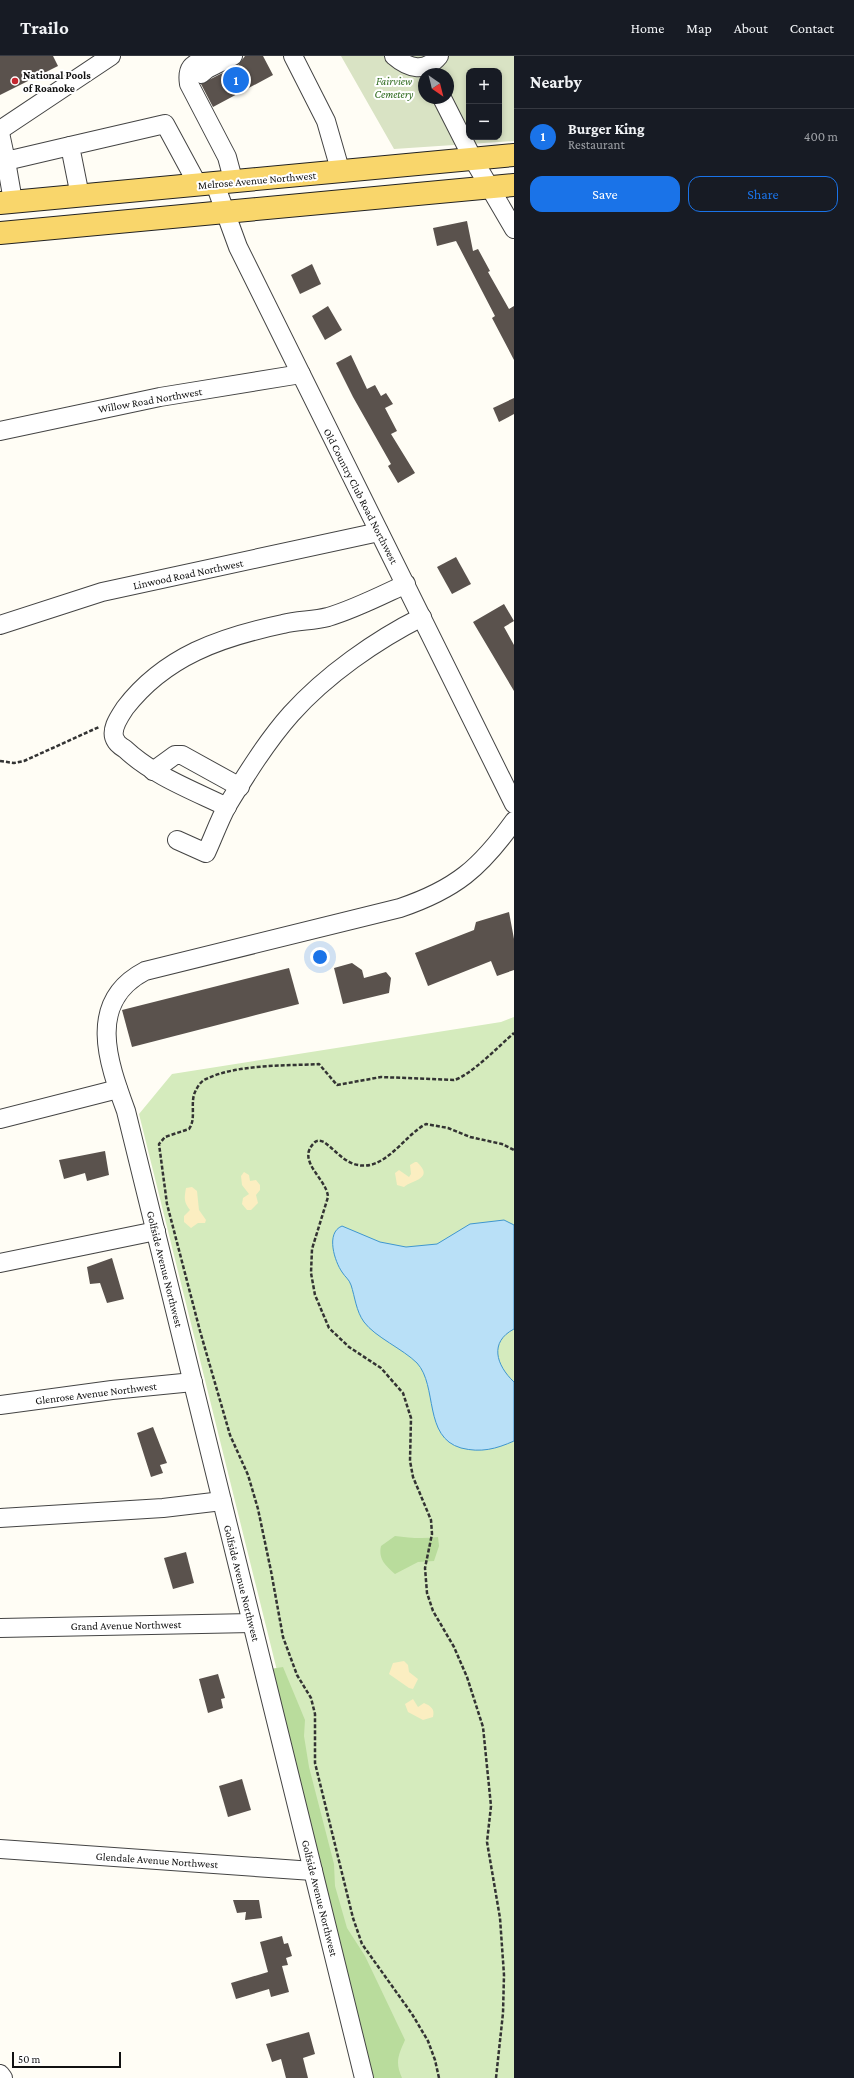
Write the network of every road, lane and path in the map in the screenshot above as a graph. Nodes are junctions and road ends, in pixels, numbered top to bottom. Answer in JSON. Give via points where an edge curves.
{"nodes":[{"id":1,"x":111,"y":56,"type":"edge"},
{"id":2,"x":210,"y":56,"type":"edge"},
{"id":3,"x":233,"y":56,"type":"edge"},
{"id":4,"x":283,"y":56,"type":"edge"},
{"id":5,"x":293,"y":56,"type":"edge"},
{"id":6,"x":394,"y":56,"type":"edge"},
{"id":7,"x":432,"y":65,"type":"edge"},
{"id":8,"x":309,"y":87,"type":"junction"},
{"id":9,"x":445,"y":104,"type":"edge"},
{"id":10,"x":210,"y":124,"type":"junction"},
{"id":11,"x":0,"y":132,"type":"edge"},
{"id":12,"x":70,"y":146,"type":"junction"},
{"id":13,"x":514,"y":155,"type":"edge"},
{"id":14,"x":473,"y":159,"type":"junction"},
{"id":15,"x":3,"y":162,"type":"edge"},
{"id":16,"x":341,"y":173,"type":"junction"},
{"id":17,"x":216,"y":184,"type":"junction"},
{"id":18,"x":514,"y":185,"type":"edge"},
{"id":19,"x":490,"y":187,"type":"junction"},
{"id":20,"x":80,"y":196,"type":"junction"},
{"id":21,"x":6,"y":202,"type":"edge"},
{"id":22,"x":224,"y":212,"type":"junction"},
{"id":23,"x":514,"y":229,"type":"edge"},
{"id":24,"x":0,"y":233,"type":"edge"},
{"id":25,"x":301,"y":374,"type":"junction"},
{"id":26,"x":0,"y":431,"type":"edge"},
{"id":27,"x":379,"y":532,"type":"junction"},
{"id":28,"x":406,"y":584,"type":"junction"},
{"id":29,"x":422,"y":617,"type":"junction"},
{"id":30,"x":0,"y":625,"type":"edge"},
{"id":31,"x":118,"y":718,"type":"junction"},
{"id":32,"x":0,"y":761,"type":"edge"},
{"id":33,"x":153,"y":771,"type":"junction"},
{"id":34,"x":240,"y":787,"type":"junction"},
{"id":35,"x":514,"y":804,"type":"edge"},
{"id":36,"x":227,"y":807,"type":"junction"},
{"id":37,"x":514,"y":821,"type":"edge"},
{"id":38,"x":177,"y":840,"type":"dead end"},
{"id":39,"x":514,"y":1033,"type":"edge"},
{"id":40,"x":118,"y":1090,"type":"junction"},
{"id":41,"x":0,"y":1119,"type":"edge"},
{"id":42,"x":514,"y":1150,"type":"edge"},
{"id":43,"x":156,"y":1231,"type":"junction"},
{"id":44,"x":0,"y":1263,"type":"edge"},
{"id":45,"x":193,"y":1382,"type":"junction"},
{"id":46,"x":0,"y":1405,"type":"edge"},
{"id":47,"x":222,"y":1501,"type":"junction"},
{"id":48,"x":0,"y":1518,"type":"edge"},
{"id":49,"x":252,"y":1623,"type":"junction"},
{"id":50,"x":0,"y":1628,"type":"edge"},
{"id":51,"x":0,"y":1849,"type":"edge"},
{"id":52,"x":313,"y":1871,"type":"junction"},
{"id":53,"x":0,"y":2074,"type":"edge"},
{"id":54,"x":3,"y":2078,"type":"edge"},
{"id":55,"x":364,"y":2078,"type":"edge"},
{"id":56,"x":439,"y":2078,"type":"edge"},
{"id":57,"x":496,"y":2078,"type":"edge"}],
"edges":[{"from":1,"to":11,"type":"street"},
{"from":2,"to":10,"type":"street","via":[[191,65],[187,74],[189,84]]},
{"from":3,"to":10,"type":"street","via":[[207,69],[198,79],[198,90],[209,111]]},
{"from":4,"to":8,"type":"street","via":[[291,72]]},
{"from":5,"to":8,"type":"street"},
{"from":6,"to":7,"type":"street","via":[[407,66],[417,68]]},
{"from":8,"to":16,"type":"street","via":[[326,121]]},
{"from":9,"to":14,"type":"street"},
{"from":10,"to":17,"type":"street","via":[[228,157]]},
{"from":11,"to":15,"type":"street"},
{"from":12,"to":15,"type":"street"},
{"from":12,"to":17,"type":"street","via":[[165,124]]},
{"from":12,"to":20,"type":"street"},
{"from":13,"to":14,"type":"main road","name":"Melrose Avenue Northwest"},
{"from":14,"to":16,"type":"main road","name":"Melrose Avenue Northwest"},
{"from":14,"to":19,"type":"street"},
{"from":15,"to":21,"type":"street"},
{"from":16,"to":17,"type":"main road","name":"Melrose Avenue Northwest"},
{"from":17,"to":20,"type":"main road","name":"Melrose Avenue Northwest"},
{"from":17,"to":22,"type":"street","name":"Old Country Club Road Northwest"},
{"from":18,"to":19,"type":"main road"},
{"from":19,"to":22,"type":"main road"},
{"from":19,"to":23,"type":"street"},
{"from":20,"to":21,"type":"main road","name":"Melrose Avenue Northwest"},
{"from":22,"to":24,"type":"main road"},
{"from":22,"to":25,"type":"street","name":"Old Country Club Road Northwest","via":[[238,247]]},
{"from":25,"to":26,"type":"street","name":"Willow Road Northwest","via":[[160,397]]},
{"from":25,"to":27,"type":"street","name":"Old Country Club Road Northwest"},
{"from":27,"to":28,"type":"street","name":"Old Country Club Road Northwest"},
{"from":27,"to":30,"type":"street","name":"Linwood Road Northwest","via":[[102,592]]},
{"from":28,"to":29,"type":"street","name":"Old Country Club Road Northwest"},
{"from":28,"to":31,"type":"street","via":[[360,606],[327,617],[285,623],[244,633],[198,650],[154,676]]},
{"from":29,"to":34,"type":"street","via":[[397,629],[368,648],[312,694],[275,735]]},
{"from":29,"to":35,"type":"street","name":"Old Country Club Road Northwest"},
{"from":31,"to":32,"type":"path","via":[[24,761]]},
{"from":31,"to":33,"type":"street","via":[[114,732],[115,741]]},
{"from":33,"to":34,"type":"street","via":[[175,755],[182,755]]},
{"from":33,"to":36,"type":"street"},
{"from":34,"to":36,"type":"street"},
{"from":36,"to":38,"type":"street","via":[[206,853]]},
{"from":37,"to":40,"type":"street","name":"Golfside Avenue Northwest","via":[[491,852],[473,870],[423,901],[145,971],[132,978],[121,988],[108,1013],[108,1056]]},
{"from":39,"to":56,"type":"path","via":[[474,1068],[454,1080],[381,1077],[337,1085],[330,1080],[319,1064],[266,1067],[219,1074],[205,1079],[195,1091],[193,1120],[189,1129],[165,1137],[159,1144],[167,1204],[200,1331],[230,1435],[248,1475],[258,1509],[283,1637],[297,1675],[311,1698],[314,1714],[315,1763],[354,1923],[362,1944],[428,2041]]},
{"from":40,"to":41,"type":"street"},
{"from":40,"to":43,"type":"street","name":"Golfside Avenue Northwest"},
{"from":42,"to":57,"type":"path","via":[[448,1128],[426,1124],[387,1156],[372,1163],[354,1164],[319,1140],[310,1148],[308,1157],[328,1190],[312,1248],[311,1273],[315,1295],[329,1328],[349,1347],[380,1368],[403,1393],[411,1418],[410,1461],[413,1477],[431,1520],[432,1534],[425,1568],[427,1593],[433,1611],[454,1647],[467,1677],[483,1727],[491,1806],[487,1842],[499,1912],[504,1976]]},
{"from":43,"to":44,"type":"street"},
{"from":43,"to":45,"type":"street","name":"Golfside Avenue Northwest"},
{"from":45,"to":46,"type":"street","name":"Glenrose Avenue Northwest"},
{"from":45,"to":47,"type":"street","name":"Golfside Avenue Northwest"},
{"from":47,"to":48,"type":"street","via":[[163,1508]]},
{"from":47,"to":49,"type":"street","name":"Golfside Avenue Northwest"},
{"from":49,"to":50,"type":"street","name":"Grand Avenue Northwest"},
{"from":49,"to":52,"type":"street","name":"Golfside Avenue Northwest"},
{"from":51,"to":52,"type":"street","name":"Glendale Avenue Northwest"},
{"from":52,"to":55,"type":"street","name":"Golfside Avenue Northwest"},
{"from":53,"to":54,"type":"street"}]}
